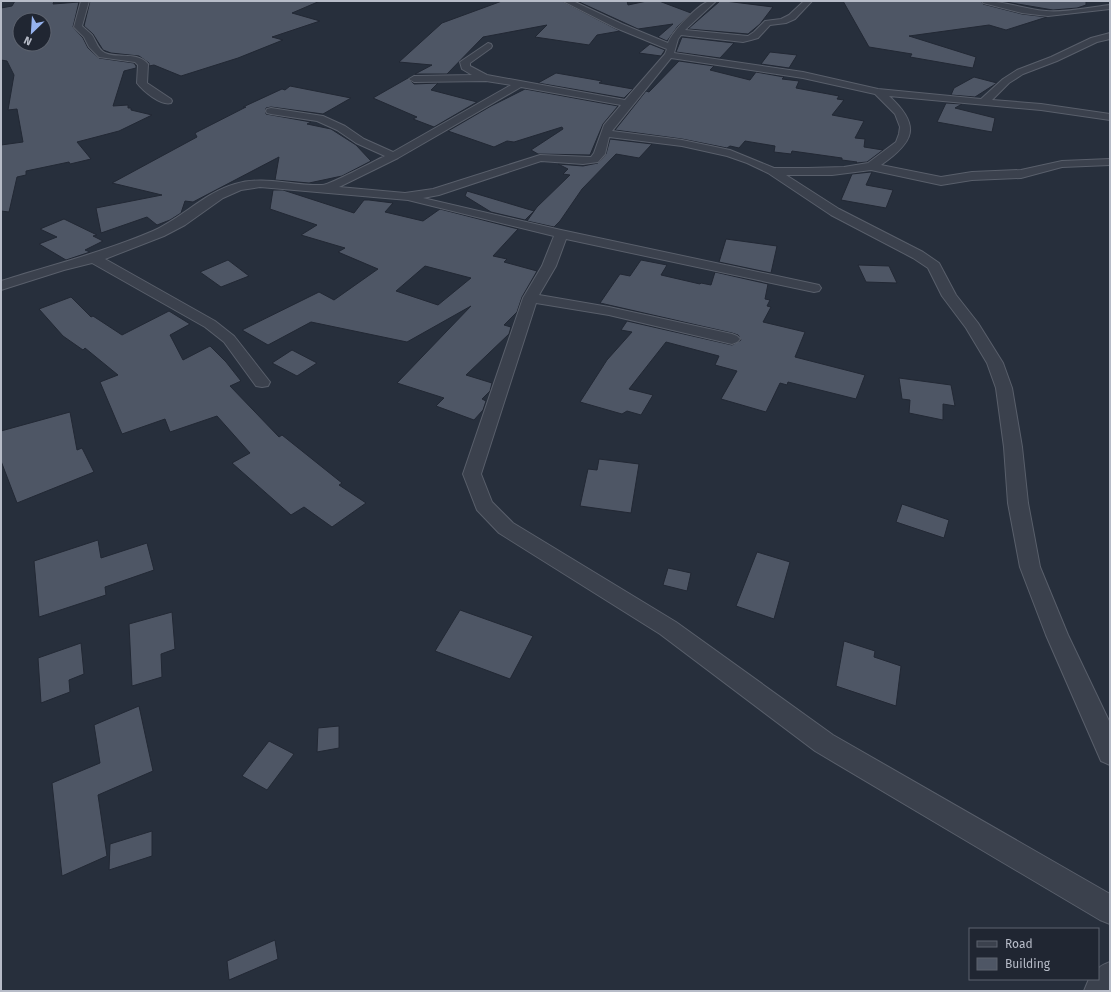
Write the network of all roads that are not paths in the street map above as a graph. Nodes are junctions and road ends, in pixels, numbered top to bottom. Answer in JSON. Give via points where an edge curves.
{"nodes":[{"id":1,"x":85,"y":1,"type":"edge"},
{"id":2,"x":566,"y":1,"type":"edge"},
{"id":3,"x":808,"y":1,"type":"edge"},
{"id":4,"x":986,"y":1,"type":"edge"},
{"id":5,"x":708,"y":2,"type":"edge"},
{"id":6,"x":1110,"y":7,"type":"edge"},
{"id":7,"x":679,"y":32,"type":"junction"},
{"id":8,"x":1110,"y":36,"type":"edge"},
{"id":9,"x":488,"y":46,"type":"dead end"},
{"id":10,"x":670,"y":51,"type":"junction"},
{"id":11,"x":486,"y":78,"type":"junction"},
{"id":12,"x":414,"y":79,"type":"dead end"},
{"id":13,"x":518,"y":85,"type":"junction"},
{"id":14,"x":878,"y":92,"type":"junction"},
{"id":15,"x":167,"y":101,"type":"dead end"},
{"id":16,"x":984,"y":102,"type":"junction"},
{"id":17,"x":627,"y":103,"type":"junction"},
{"id":18,"x":271,"y":111,"type":"dead end"},
{"id":19,"x":1110,"y":117,"type":"edge"},
{"id":20,"x":605,"y":133,"type":"junction"},
{"id":21,"x":394,"y":156,"type":"junction"},
{"id":22,"x":1110,"y":162,"type":"edge"},
{"id":23,"x":870,"y":166,"type":"junction"},
{"id":24,"x":772,"y":171,"type":"junction"},
{"id":25,"x":328,"y":188,"type":"junction"},
{"id":26,"x":405,"y":197,"type":"junction"},
{"id":27,"x":561,"y":234,"type":"junction"},
{"id":28,"x":94,"y":258,"type":"junction"},
{"id":29,"x":1,"y":286,"type":"edge"},
{"id":30,"x":814,"y":288,"type":"dead end"},
{"id":31,"x":530,"y":298,"type":"junction"},
{"id":32,"x":732,"y":339,"type":"dead end"},
{"id":33,"x":262,"y":382,"type":"dead end"},
{"id":34,"x":1110,"y":753,"type":"edge"},
{"id":35,"x":1110,"y":910,"type":"edge"},
{"id":36,"x":1110,"y":977,"type":"edge"},
{"id":37,"x":1099,"y":991,"type":"edge"}],
"edges":[{"from":1,"to":15,"type":"street","via":[[78,27],[88,36],[92,45],[102,55],[138,60],[143,64],[142,83]]},
{"from":2,"to":10,"type":"street"},
{"from":3,"to":7,"type":"street","via":[[792,17],[768,23],[756,37],[752,38]]},
{"from":4,"to":6,"type":"street","via":[[1022,11],[1048,14]]},
{"from":5,"to":7,"type":"street"},
{"from":7,"to":10,"type":"street"},
{"from":8,"to":16,"type":"street","via":[[1094,40],[1020,72],[1006,81]]},
{"from":9,"to":11,"type":"street","via":[[465,62],[465,67]]},
{"from":10,"to":14,"type":"street","via":[[803,75]]},
{"from":10,"to":17,"type":"street"},
{"from":11,"to":12,"type":"street"},
{"from":11,"to":13,"type":"street"},
{"from":13,"to":17,"type":"street"},
{"from":13,"to":21,"type":"street"},
{"from":14,"to":16,"type":"street"},
{"from":14,"to":23,"type":"street","via":[[899,111],[905,132],[902,143]]},
{"from":16,"to":19,"type":"street","via":[[1070,110]]},
{"from":17,"to":20,"type":"street"},
{"from":18,"to":21,"type":"street","via":[[319,118]]},
{"from":20,"to":24,"type":"street","via":[[682,143],[730,153]]},
{"from":20,"to":26,"type":"street","via":[[600,154],[594,160],[540,158],[434,192]]},
{"from":21,"to":25,"type":"street"},
{"from":22,"to":23,"type":"street","via":[[1062,164],[1021,174],[941,180]]},
{"from":23,"to":24,"type":"street","via":[[853,169]]},
{"from":24,"to":34,"type":"street","via":[[835,212],[934,266],[949,296],[973,326],[991,357],[1004,388],[1018,503],[1030,567],[1056,636]]},
{"from":25,"to":26,"type":"street"},
{"from":25,"to":28,"type":"street","via":[[260,183],[238,187],[219,195],[180,222]]},
{"from":26,"to":27,"type":"street"},
{"from":27,"to":30,"type":"street"},
{"from":27,"to":31,"type":"street","via":[[549,266]]},
{"from":28,"to":29,"type":"street"},
{"from":28,"to":33,"type":"street","via":[[210,324],[229,339]]},
{"from":31,"to":32,"type":"street","via":[[609,311]]},
{"from":31,"to":35,"type":"street","via":[[472,474],[484,505],[506,528],[668,628],[824,743]]},
{"from":36,"to":37,"type":"street"}]}
